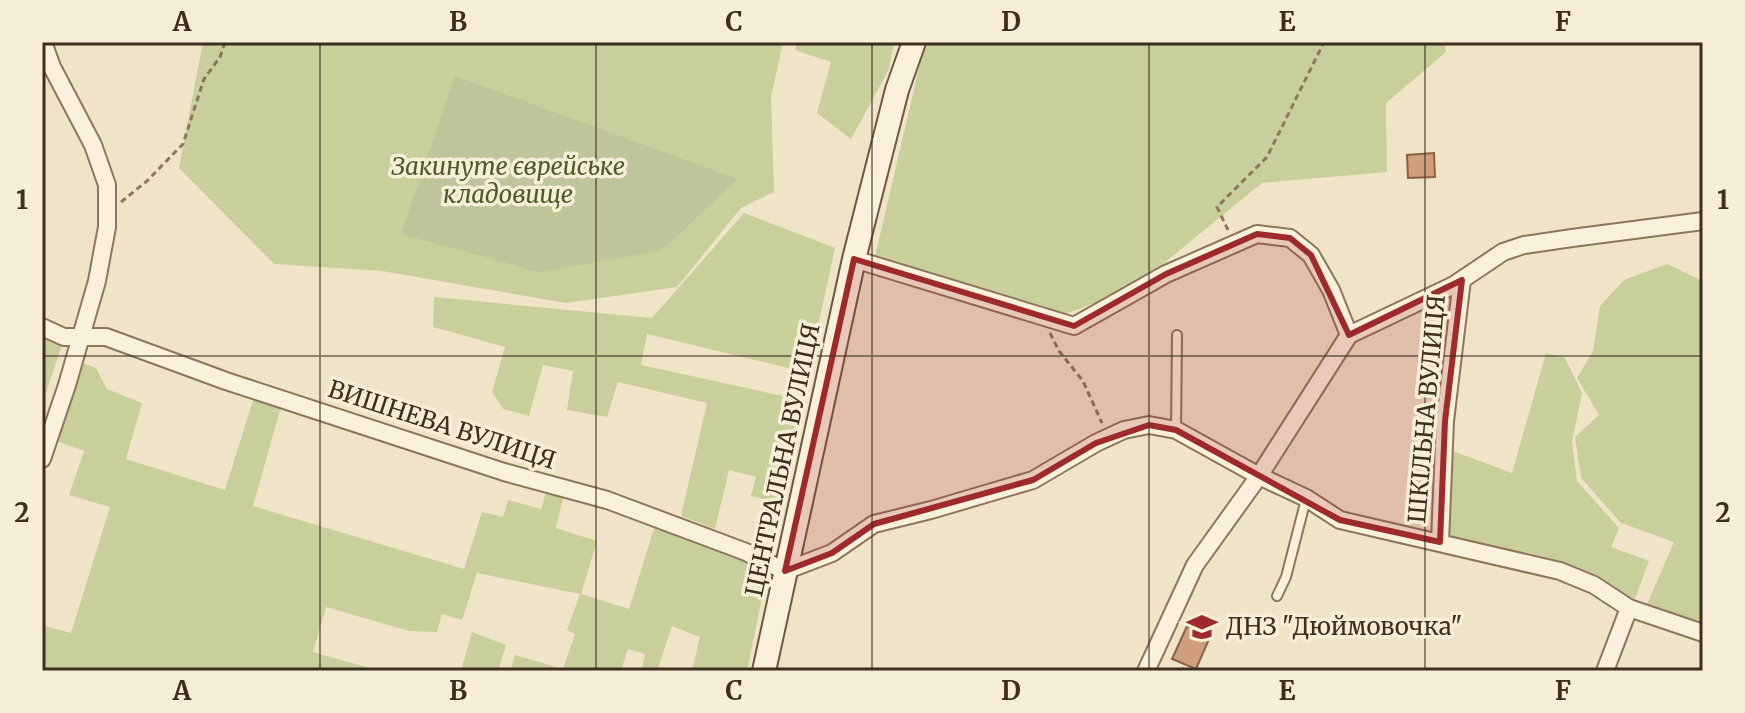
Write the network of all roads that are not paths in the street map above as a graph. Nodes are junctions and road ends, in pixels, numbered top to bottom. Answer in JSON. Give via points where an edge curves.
{"nodes":[{"id":1,"x":43,"y":42,"type":"edge"},
{"id":2,"x":914,"y":42,"type":"edge"},
{"id":3,"x":1703,"y":221,"type":"edge"},
{"id":4,"x":854,"y":259,"type":"junction"},
{"id":5,"x":1462,"y":280,"type":"junction"},
{"id":6,"x":42,"y":327,"type":"edge"},
{"id":7,"x":1177,"y":335,"type":"dead end"},
{"id":8,"x":1349,"y":335,"type":"junction"},
{"id":9,"x":81,"y":337,"type":"junction"},
{"id":10,"x":1176,"y":430,"type":"junction"},
{"id":11,"x":42,"y":459,"type":"edge"},
{"id":12,"x":1259,"y":476,"type":"junction"},
{"id":13,"x":1306,"y":498,"type":"junction"},
{"id":14,"x":1440,"y":542,"type":"junction"},
{"id":15,"x":785,"y":571,"type":"junction"},
{"id":16,"x":1277,"y":596,"type":"dead end"},
{"id":17,"x":1629,"y":608,"type":"junction"},
{"id":18,"x":1703,"y":633,"type":"edge"},
{"id":19,"x":764,"y":671,"type":"edge"},
{"id":20,"x":1146,"y":671,"type":"edge"},
{"id":21,"x":1605,"y":671,"type":"edge"}],
"edges":[{"from":1,"to":9,"type":"street","via":[[107,185],[97,281]]},
{"from":2,"to":4,"type":"main road","name":"ЦЕНТРАЛЬНА ВУЛИЦЯ"},
{"from":3,"to":5,"type":"street","via":[[1524,245],[1503,252]]},
{"from":4,"to":8,"type":"street","via":[[1074,326],[1166,274],[1257,234],[1290,238],[1311,255]]},
{"from":4,"to":15,"type":"main road","name":"ЦЕНТРАЛЬНА ВУЛИЦЯ"},
{"from":5,"to":8,"type":"street"},
{"from":5,"to":14,"type":"street","name":"ШКІЛЬНА ВУЛИЦЯ","via":[[1445,421]]},
{"from":6,"to":9,"type":"street","name":"ВИШНЕВА ВУЛИЦЯ","via":[[64,337]]},
{"from":7,"to":10,"type":"lane"},
{"from":8,"to":12,"type":"street"},
{"from":9,"to":11,"type":"street"},
{"from":9,"to":15,"type":"street","name":"ВИШНЕВА ВУЛИЦЯ","via":[[106,337],[504,472],[607,500]]},
{"from":10,"to":12,"type":"street","name":"ШКІЛЬНА ВУЛИЦЯ"},
{"from":10,"to":15,"type":"street","name":"ШКІЛЬНА ВУЛИЦЯ","via":[[1149,425],[1124,430],[1033,480],[874,524],[832,553]]},
{"from":12,"to":13,"type":"street","name":"ШКІЛЬНА ВУЛИЦЯ"},
{"from":12,"to":20,"type":"street","via":[[1195,565]]},
{"from":13,"to":14,"type":"street","name":"ШКІЛЬНА ВУЛИЦЯ","via":[[1340,520]]},
{"from":13,"to":16,"type":"lane"},
{"from":14,"to":17,"type":"street","name":"ШКІЛЬНА ВУЛИЦЯ","via":[[1560,571]]},
{"from":15,"to":19,"type":"main road","name":"ЦЕНТРАЛЬНА ВУЛИЦЯ"},
{"from":17,"to":18,"type":"street","name":"ШКІЛЬНА ВУЛИЦЯ"},
{"from":17,"to":21,"type":"street"}]}
